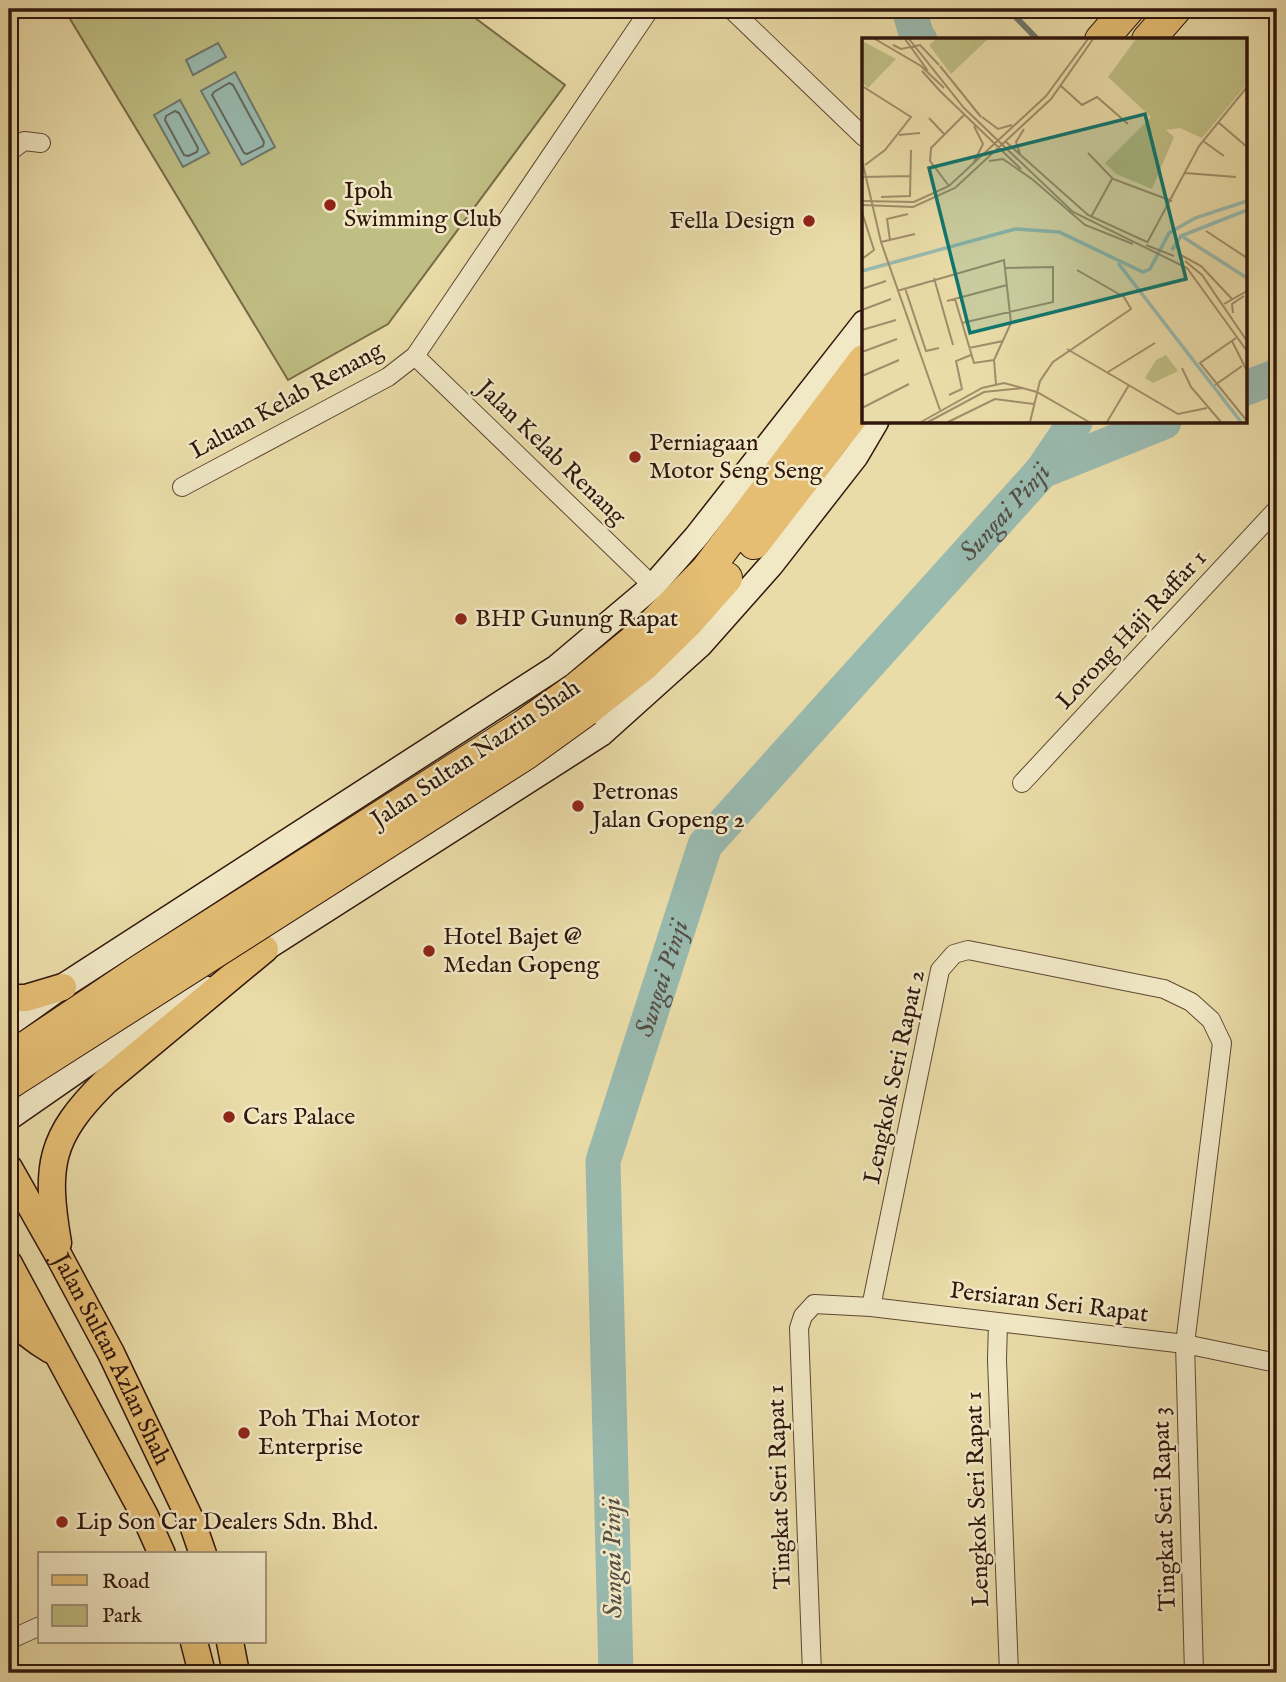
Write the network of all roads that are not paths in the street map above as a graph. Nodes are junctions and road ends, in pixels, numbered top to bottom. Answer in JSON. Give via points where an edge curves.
{"nodes":[{"id":1,"x":650,"y":9,"type":"edge"},
{"id":2,"x":731,"y":9,"type":"edge"},
{"id":3,"x":1128,"y":9,"type":"edge"},
{"id":4,"x":1175,"y":9,"type":"edge"},
{"id":5,"x":1103,"y":38,"type":"edge"},
{"id":6,"x":1149,"y":38,"type":"edge"},
{"id":7,"x":862,"y":135,"type":"edge"},
{"id":8,"x":41,"y":144,"type":"dead end"},
{"id":9,"x":9,"y":152,"type":"edge"},
{"id":10,"x":862,"y":326,"type":"edge"},
{"id":11,"x":415,"y":356,"type":"junction"},
{"id":12,"x":862,"y":364,"type":"edge"},
{"id":13,"x":862,"y":403,"type":"edge"},
{"id":14,"x":875,"y":424,"type":"edge"},
{"id":15,"x":182,"y":487,"type":"dead end"},
{"id":16,"x":1277,"y":509,"type":"edge"},
{"id":17,"x":653,"y":586,"type":"junction"},
{"id":18,"x":581,"y":699,"type":"junction"},
{"id":19,"x":1022,"y":783,"type":"dead end"},
{"id":20,"x":265,"y":949,"type":"junction"},
{"id":21,"x":58,"y":990,"type":"junction"},
{"id":22,"x":9,"y":998,"type":"edge"},
{"id":23,"x":9,"y":1024,"type":"edge"},
{"id":24,"x":104,"y":1052,"type":"junction"},
{"id":25,"x":9,"y":1058,"type":"edge"},
{"id":26,"x":9,"y":1083,"type":"edge"},
{"id":27,"x":9,"y":1118,"type":"edge"},
{"id":28,"x":9,"y":1168,"type":"edge"},
{"id":29,"x":60,"y":1258,"type":"junction"},
{"id":30,"x":9,"y":1264,"type":"edge"},
{"id":31,"x":814,"y":1304,"type":"joint"},
{"id":32,"x":871,"y":1307,"type":"junction"},
{"id":33,"x":9,"y":1315,"type":"edge"},
{"id":34,"x":998,"y":1322,"type":"junction"},
{"id":35,"x":1185,"y":1344,"type":"junction"},
{"id":36,"x":55,"y":1352,"type":"junction"},
{"id":37,"x":1277,"y":1363,"type":"edge"},
{"id":38,"x":161,"y":1552,"type":"edge"},
{"id":39,"x":202,"y":1552,"type":"edge"},
{"id":40,"x":38,"y":1627,"type":"edge"},
{"id":41,"x":9,"y":1640,"type":"edge"},
{"id":42,"x":195,"y":1644,"type":"edge"},
{"id":43,"x":230,"y":1644,"type":"edge"},
{"id":44,"x":202,"y":1673,"type":"edge"},
{"id":45,"x":236,"y":1673,"type":"edge"},
{"id":46,"x":813,"y":1673,"type":"edge"},
{"id":47,"x":1009,"y":1673,"type":"edge"},
{"id":48,"x":1194,"y":1673,"type":"edge"}],
"edges":[{"from":1,"to":11,"type":"street","name":"Laluan Kelab Renang"},
{"from":2,"to":7,"type":"street"},
{"from":3,"to":5,"type":"highway"},
{"from":4,"to":6,"type":"highway"},
{"from":8,"to":9,"type":"street","via":[[24,141]]},
{"from":10,"to":17,"type":"street"},
{"from":11,"to":15,"type":"street","name":"Laluan Kelab Renang","via":[[388,377]]},
{"from":11,"to":17,"type":"street","name":"Jalan Kelab Renang"},
{"from":12,"to":18,"type":"highway","name":"Jalan Sultan Nazrin Shah","via":[[706,571]]},
{"from":13,"to":18,"type":"highway","name":"Jalan Sultan Nazrin Shah","via":[[688,621],[643,665]]},
{"from":14,"to":20,"type":"street","via":[[856,456],[771,565],[701,645],[601,734]]},
{"from":16,"to":19,"type":"street","name":"Lorong Haji Raffar 1"},
{"from":17,"to":21,"type":"street","via":[[557,667]]},
{"from":18,"to":25,"type":"highway","name":"Jalan Sultan Nazrin Shah","bridge":true,"via":[[524,725]]},
{"from":18,"to":26,"type":"highway","name":"Jalan Sultan Nazrin Shah","bridge":true,"via":[[525,754]]},
{"from":20,"to":24,"type":"street"},
{"from":20,"to":29,"type":"main road","via":[[106,1081],[70,1121],[56,1148],[51,1179]]},
{"from":21,"to":22,"type":"main road"},
{"from":21,"to":23,"type":"street"},
{"from":21,"to":24,"type":"street","via":[[49,1027],[68,1052]]},
{"from":24,"to":27,"type":"street"},
{"from":28,"to":29,"type":"main road","name":"Jalan Sultan Azlan Shah"},
{"from":29,"to":39,"type":"main road","name":"Jalan Sultan Azlan Shah","via":[[117,1365]]},
{"from":30,"to":36,"type":"main road","name":"Jalan Sultan Azlan Shah"},
{"from":31,"to":32,"type":"street","name":"Persiaran Seri Rapat"},
{"from":31,"to":46,"type":"street","name":"Tingkat Seri Rapat 1","via":[[799,1328]]},
{"from":32,"to":34,"type":"street","name":"Persiaran Seri Rapat"},
{"from":32,"to":35,"type":"street","name":"Lengkok Seri Rapat 2","via":[[940,970],[954,954],[968,950],[1164,989],[1191,1002],[1212,1020],[1222,1042]]},
{"from":33,"to":36,"type":"main road","via":[[19,1328]]},
{"from":34,"to":35,"type":"street","name":"Persiaran Seri Rapat"},
{"from":34,"to":47,"type":"street","name":"Lengkok Seri Rapat 1"},
{"from":35,"to":37,"type":"street","name":"Persiaran Seri Rapat"},
{"from":35,"to":48,"type":"street","name":"Tingkat Seri Rapat 3"},
{"from":36,"to":38,"type":"main road","name":"Jalan Sultan Azlan Shah"},
{"from":40,"to":41,"type":"street"},
{"from":42,"to":44,"type":"main road"},
{"from":43,"to":45,"type":"main road"}]}
